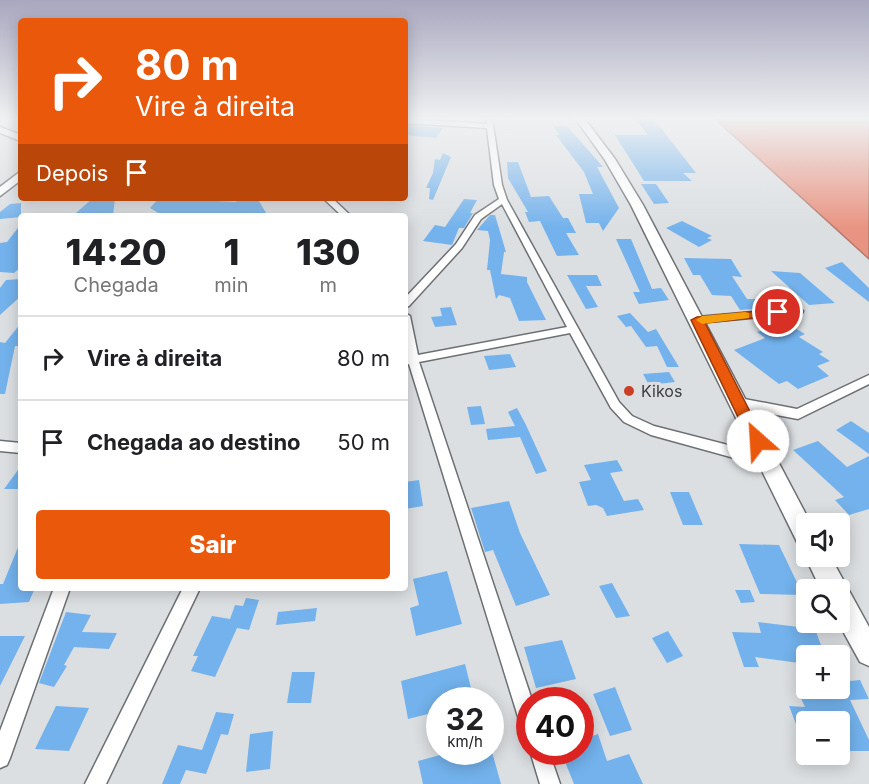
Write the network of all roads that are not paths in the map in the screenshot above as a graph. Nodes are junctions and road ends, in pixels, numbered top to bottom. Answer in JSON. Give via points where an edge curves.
{"nodes":[{"id":1,"x":494,"y":155,"type":"edge"},
{"id":2,"x":607,"y":155,"type":"edge"},
{"id":3,"x":18,"y":177,"type":"edge"},
{"id":4,"x":0,"y":193,"type":"edge"},
{"id":5,"x":503,"y":200,"type":"junction"},
{"id":6,"x":330,"y":201,"type":"edge"},
{"id":7,"x":344,"y":213,"type":"edge"},
{"id":8,"x":408,"y":301,"type":"edge"},
{"id":9,"x":798,"y":310,"type":"dead end"},
{"id":10,"x":697,"y":320,"type":"junction"},
{"id":11,"x":574,"y":329,"type":"junction"},
{"id":12,"x":409,"y":360,"type":"edge"},
{"id":13,"x":869,"y":379,"type":"edge"},
{"id":14,"x":739,"y":403,"type":"junction"},
{"id":15,"x":0,"y":446,"type":"edge"},
{"id":16,"x":18,"y":448,"type":"edge"},
{"id":17,"x":767,"y":461,"type":"junction"},
{"id":18,"x":796,"y":517,"type":"edge"},
{"id":19,"x":61,"y":591,"type":"edge"},
{"id":20,"x":191,"y":591,"type":"edge"},
{"id":21,"x":850,"y":618,"type":"edge"},
{"id":22,"x":869,"y":653,"type":"edge"},
{"id":23,"x":518,"y":687,"type":"edge"},
{"id":24,"x":0,"y":758,"type":"edge"},
{"id":25,"x":543,"y":765,"type":"edge"},
{"id":26,"x":95,"y":784,"type":"edge"},
{"id":27,"x":550,"y":784,"type":"edge"}],
"edges":[{"from":1,"to":5,"type":"street"},
{"from":2,"to":10,"type":"street"},
{"from":3,"to":4,"type":"street"},
{"from":5,"to":8,"type":"street","via":[[478,217],[459,246]]},
{"from":5,"to":11,"type":"street"},
{"from":6,"to":7,"type":"street"},
{"from":9,"to":10,"type":"street"},
{"from":10,"to":14,"type":"street"},
{"from":11,"to":12,"type":"street"},
{"from":11,"to":17,"type":"street","via":[[615,405],[628,419],[651,430]]},
{"from":12,"to":23,"type":"street"},
{"from":13,"to":14,"type":"street","via":[[798,414]]},
{"from":14,"to":17,"type":"street"},
{"from":15,"to":16,"type":"street"},
{"from":17,"to":18,"type":"street"},
{"from":19,"to":24,"type":"street"},
{"from":20,"to":26,"type":"street"},
{"from":21,"to":22,"type":"street"},
{"from":25,"to":27,"type":"street"}]}
